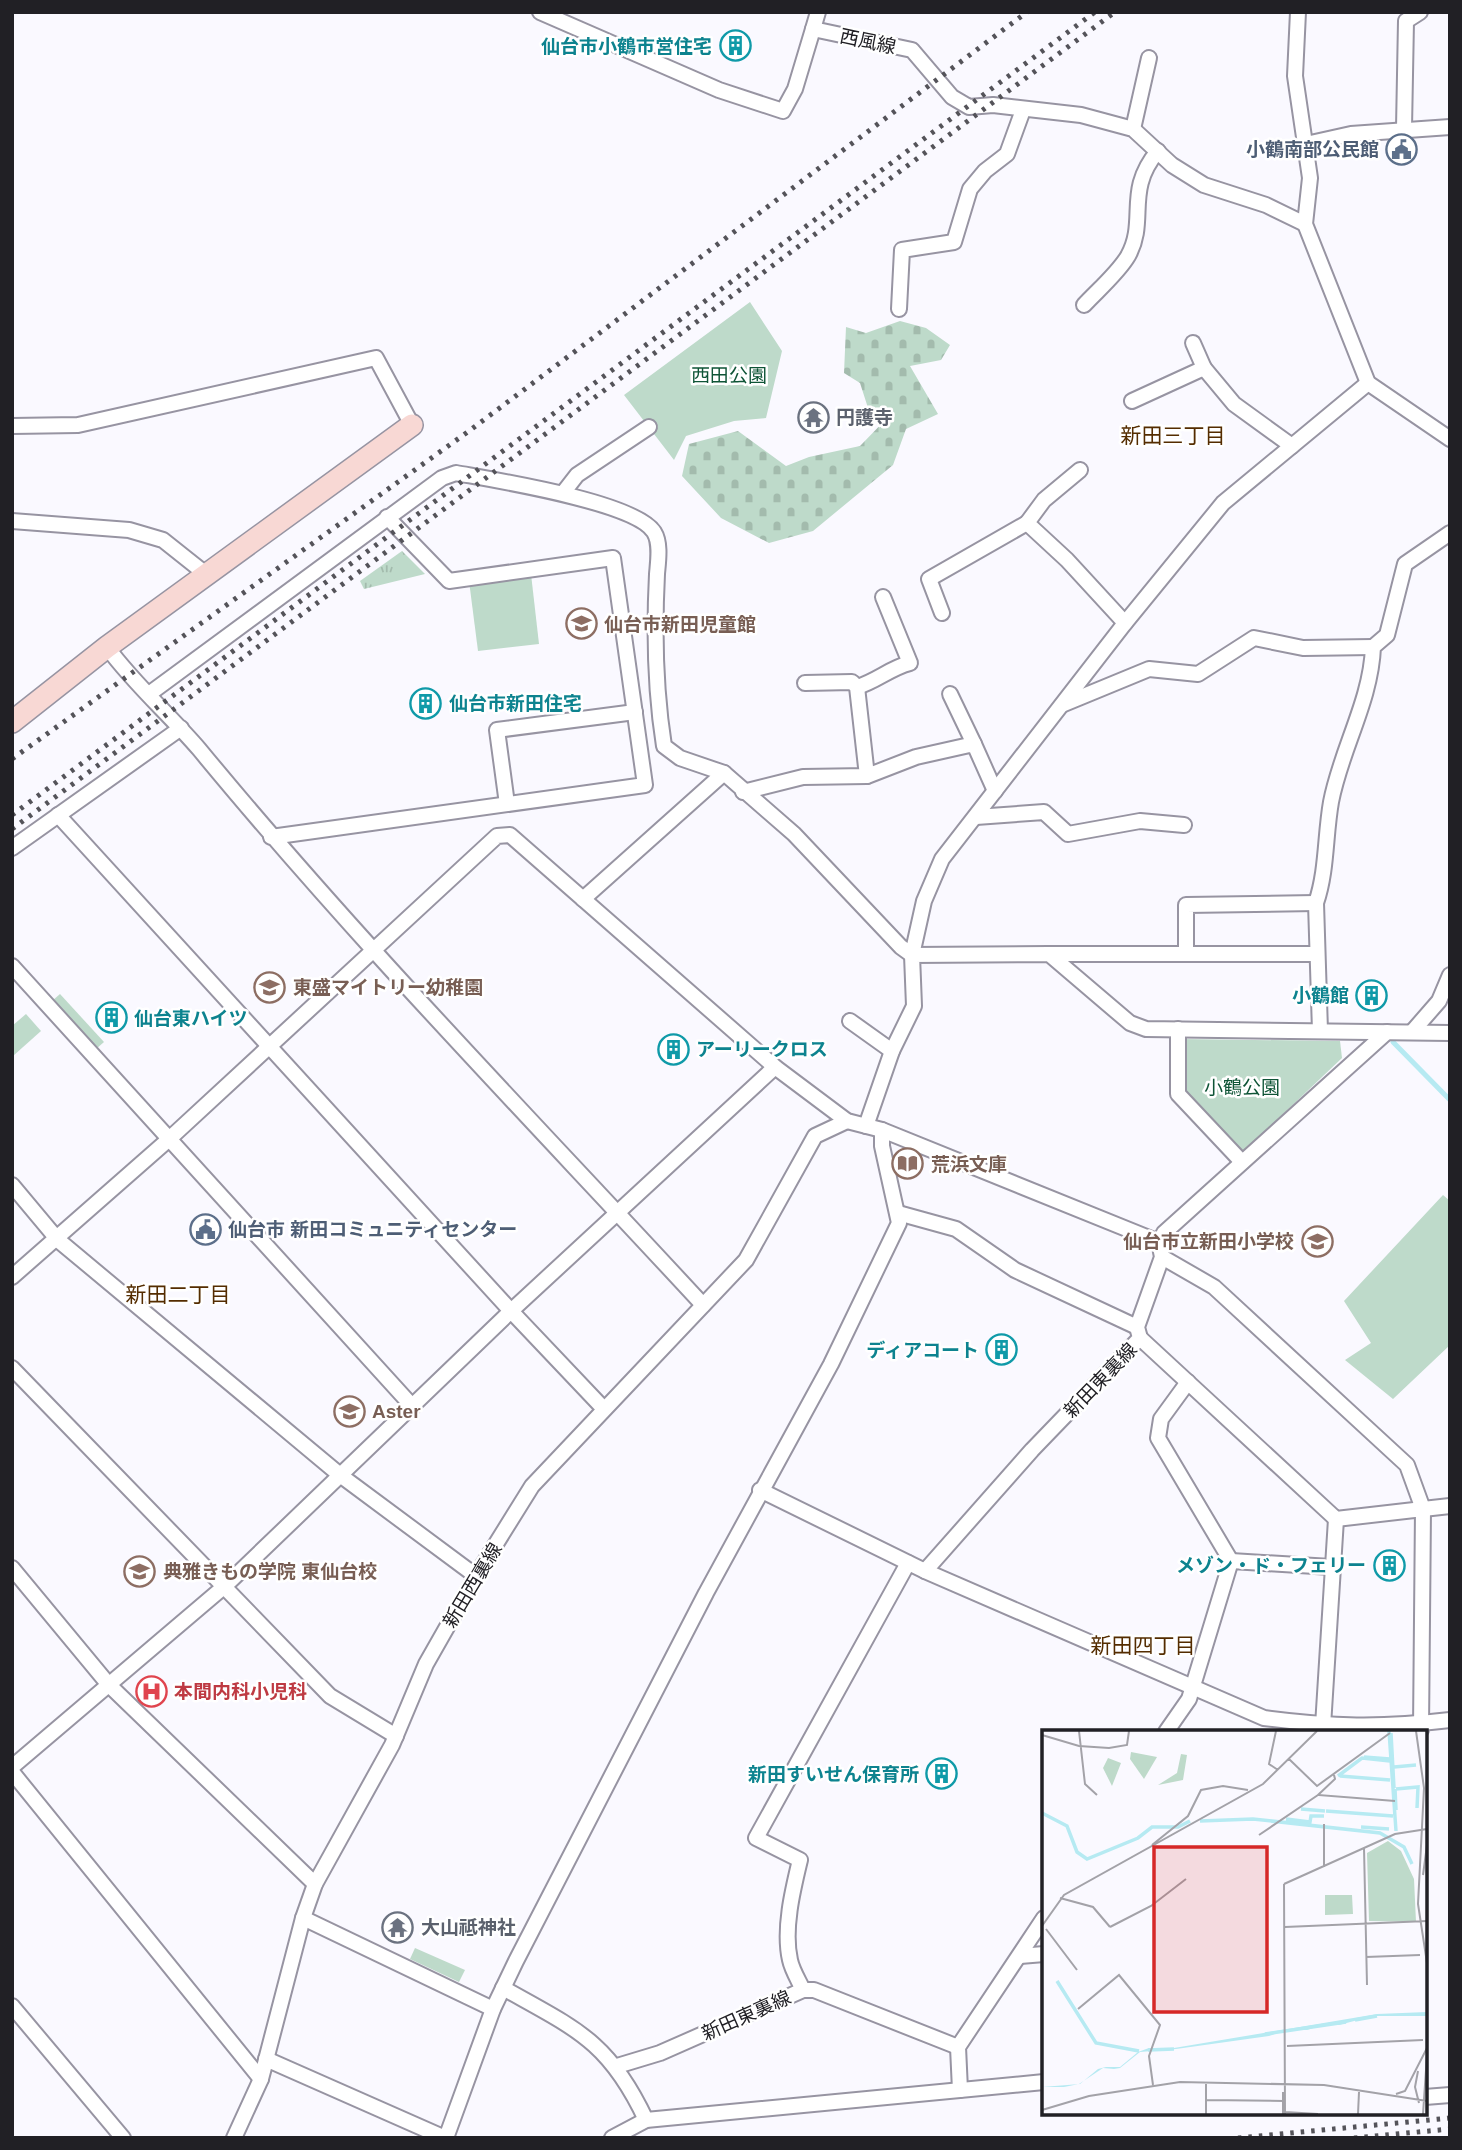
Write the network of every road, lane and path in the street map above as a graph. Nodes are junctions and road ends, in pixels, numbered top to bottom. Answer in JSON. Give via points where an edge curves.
{"nodes":[{"id":1,"x":540,"y":12,"type":"edge"},
{"id":2,"x":818,"y":12,"type":"edge"},
{"id":3,"x":1298,"y":12,"type":"edge"},
{"id":4,"x":1420,"y":12,"type":"edge"},
{"id":5,"x":813,"y":29,"type":"junction"},
{"id":6,"x":1149,"y":58,"type":"dead end"},
{"id":7,"x":1023,"y":110,"type":"junction"},
{"id":8,"x":1450,"y":127,"type":"edge"},
{"id":9,"x":1404,"y":128,"type":"junction"},
{"id":10,"x":1133,"y":129,"type":"junction"},
{"id":11,"x":1306,"y":144,"type":"junction"},
{"id":12,"x":1158,"y":151,"type":"junction"},
{"id":13,"x":1305,"y":224,"type":"junction"},
{"id":14,"x":1084,"y":305,"type":"dead end"},
{"id":15,"x":899,"y":309,"type":"dead end"},
{"id":16,"x":1193,"y":343,"type":"dead end"},
{"id":17,"x":1204,"y":368,"type":"junction"},
{"id":18,"x":1368,"y":383,"type":"junction"},
{"id":19,"x":1132,"y":401,"type":"dead end"},
{"id":20,"x":412,"y":425,"type":"joint"},
{"id":21,"x":12,"y":426,"type":"edge"},
{"id":22,"x":649,"y":427,"type":"dead end"},
{"id":23,"x":1450,"y":439,"type":"edge"},
{"id":24,"x":1292,"y":446,"type":"junction"},
{"id":25,"x":1080,"y":470,"type":"dead end"},
{"id":26,"x":563,"y":493,"type":"junction"},
{"id":27,"x":387,"y":517,"type":"junction"},
{"id":28,"x":12,"y":522,"type":"edge"},
{"id":29,"x":1027,"y":523,"type":"junction"},
{"id":30,"x":1450,"y":533,"type":"edge"},
{"id":31,"x":207,"y":575,"type":"junction"},
{"id":32,"x":883,"y":597,"type":"dead end"},
{"id":33,"x":942,"y":614,"type":"dead end"},
{"id":34,"x":1125,"y":623,"type":"junction"},
{"id":35,"x":107,"y":647,"type":"junction"},
{"id":36,"x":1373,"y":647,"type":"junction"},
{"id":37,"x":805,"y":683,"type":"dead end"},
{"id":38,"x":857,"y":687,"type":"junction"},
{"id":39,"x":149,"y":694,"type":"junction"},
{"id":40,"x":950,"y":694,"type":"dead end"},
{"id":41,"x":1064,"y":704,"type":"junction"},
{"id":42,"x":635,"y":712,"type":"junction"},
{"id":43,"x":12,"y":722,"type":"edge"},
{"id":44,"x":181,"y":728,"type":"junction"},
{"id":45,"x":974,"y":744,"type":"junction"},
{"id":46,"x":724,"y":773,"type":"junction"},
{"id":47,"x":867,"y":776,"type":"junction"},
{"id":48,"x":995,"y":791,"type":"junction"},
{"id":49,"x":743,"y":792,"type":"junction"},
{"id":50,"x":507,"y":804,"type":"junction"},
{"id":51,"x":58,"y":815,"type":"junction"},
{"id":52,"x":976,"y":817,"type":"junction"},
{"id":53,"x":1185,"y":825,"type":"dead end"},
{"id":54,"x":271,"y":837,"type":"junction"},
{"id":55,"x":12,"y":848,"type":"edge"},
{"id":56,"x":583,"y":899,"type":"junction"},
{"id":57,"x":1316,"y":903,"type":"junction"},
{"id":58,"x":374,"y":952,"type":"junction"},
{"id":59,"x":1186,"y":953,"type":"junction"},
{"id":60,"x":1049,"y":954,"type":"junction"},
{"id":61,"x":1316,"y":954,"type":"junction"},
{"id":62,"x":912,"y":955,"type":"junction"},
{"id":63,"x":12,"y":966,"type":"edge"},
{"id":64,"x":1450,"y":975,"type":"edge"},
{"id":65,"x":850,"y":1021,"type":"dead end"},
{"id":66,"x":1178,"y":1030,"type":"junction"},
{"id":67,"x":1320,"y":1031,"type":"junction"},
{"id":68,"x":1387,"y":1032,"type":"junction"},
{"id":69,"x":1412,"y":1032,"type":"junction"},
{"id":70,"x":1450,"y":1033,"type":"edge"},
{"id":71,"x":269,"y":1047,"type":"junction"},
{"id":72,"x":892,"y":1051,"type":"junction"},
{"id":73,"x":775,"y":1067,"type":"junction"},
{"id":74,"x":847,"y":1121,"type":"junction"},
{"id":75,"x":866,"y":1126,"type":"junction"},
{"id":76,"x":882,"y":1130,"type":"junction"},
{"id":77,"x":168,"y":1140,"type":"junction"},
{"id":78,"x":1242,"y":1162,"type":"junction"},
{"id":79,"x":12,"y":1185,"type":"edge"},
{"id":80,"x":618,"y":1212,"type":"junction"},
{"id":81,"x":898,"y":1213,"type":"junction"},
{"id":82,"x":58,"y":1240,"type":"junction"},
{"id":83,"x":1160,"y":1249,"type":"junction"},
{"id":84,"x":12,"y":1277,"type":"edge"},
{"id":85,"x":703,"y":1305,"type":"junction"},
{"id":86,"x":511,"y":1311,"type":"junction"},
{"id":87,"x":1139,"y":1332,"type":"junction"},
{"id":88,"x":12,"y":1368,"type":"edge"},
{"id":89,"x":1188,"y":1382,"type":"junction"},
{"id":90,"x":413,"y":1407,"type":"junction"},
{"id":91,"x":603,"y":1408,"type":"junction"},
{"id":92,"x":340,"y":1475,"type":"junction"},
{"id":93,"x":760,"y":1490,"type":"junction"},
{"id":94,"x":1450,"y":1506,"type":"edge"},
{"id":95,"x":1423,"y":1509,"type":"junction"},
{"id":96,"x":1336,"y":1519,"type":"junction"},
{"id":97,"x":1231,"y":1561,"type":"junction"},
{"id":98,"x":908,"y":1563,"type":"junction"},
{"id":99,"x":1331,"y":1567,"type":"junction"},
{"id":100,"x":12,"y":1569,"type":"edge"},
{"id":101,"x":925,"y":1571,"type":"junction"},
{"id":102,"x":476,"y":1576,"type":"junction"},
{"id":103,"x":226,"y":1585,"type":"junction"},
{"id":104,"x":109,"y":1685,"type":"junction"},
{"id":105,"x":1193,"y":1686,"type":"junction"},
{"id":106,"x":1450,"y":1720,"type":"edge"},
{"id":107,"x":1323,"y":1726,"type":"junction"},
{"id":108,"x":1421,"y":1728,"type":"edge"},
{"id":109,"x":1167,"y":1730,"type":"edge"},
{"id":110,"x":396,"y":1736,"type":"junction"},
{"id":111,"x":12,"y":1770,"type":"edge"},
{"id":112,"x":315,"y":1884,"type":"junction"},
{"id":113,"x":303,"y":1918,"type":"junction"},
{"id":114,"x":1042,"y":1921,"type":"edge"},
{"id":115,"x":1042,"y":1954,"type":"edge"},
{"id":116,"x":1020,"y":1956,"type":"junction"},
{"id":117,"x":503,"y":1989,"type":"junction"},
{"id":118,"x":803,"y":1990,"type":"junction"},
{"id":119,"x":12,"y":2006,"type":"edge"},
{"id":120,"x":493,"y":2009,"type":"junction"},
{"id":121,"x":958,"y":2047,"type":"junction"},
{"id":122,"x":266,"y":2059,"type":"junction"},
{"id":123,"x":617,"y":2066,"type":"junction"},
{"id":124,"x":261,"y":2079,"type":"junction"},
{"id":125,"x":1042,"y":2082,"type":"edge"},
{"id":126,"x":960,"y":2090,"type":"junction"},
{"id":127,"x":1450,"y":2095,"type":"edge"},
{"id":128,"x":1427,"y":2097,"type":"edge"},
{"id":129,"x":646,"y":2120,"type":"junction"},
{"id":130,"x":123,"y":2138,"type":"edge"},
{"id":131,"x":234,"y":2138,"type":"edge"},
{"id":132,"x":445,"y":2138,"type":"edge"},
{"id":133,"x":612,"y":2138,"type":"edge"}],
"edges":[{"from":1,"to":5,"type":"street","name":"西風線","via":[[719,90],[783,111],[795,89]]},
{"from":2,"to":5,"type":"street"},
{"from":3,"to":11,"type":"street","via":[[1295,76]]},
{"from":4,"to":9,"type":"street","via":[[1406,21]]},
{"from":5,"to":7,"type":"street","name":"西風線","via":[[912,50],[952,97],[969,107]]},
{"from":6,"to":10,"type":"street"},
{"from":7,"to":10,"type":"street","name":"西風線","via":[[1081,115]]},
{"from":7,"to":15,"type":"street","via":[[1007,154],[971,189],[954,242],[902,250]]},
{"from":8,"to":9,"type":"street"},
{"from":9,"to":11,"type":"street"},
{"from":10,"to":12,"type":"street","name":"西風線"},
{"from":11,"to":13,"type":"street","via":[[1310,178]]},
{"from":12,"to":13,"type":"street","name":"西風線","via":[[1204,185],[1266,205]]},
{"from":12,"to":14,"type":"street","via":[[1140,178],[1128,256]]},
{"from":13,"to":18,"type":"street"},
{"from":16,"to":17,"type":"street"},
{"from":17,"to":19,"type":"street"},
{"from":17,"to":24,"type":"street","via":[[1234,404]]},
{"from":18,"to":23,"type":"street"},
{"from":18,"to":24,"type":"street"},
{"from":20,"to":21,"type":"street","via":[[376,358],[78,425]]},
{"from":20,"to":31,"type":"street"},
{"from":22,"to":26,"type":"street","via":[[577,475]]},
{"from":24,"to":34,"type":"street","via":[[1223,503]]},
{"from":25,"to":29,"type":"street","via":[[1044,500]]},
{"from":26,"to":27,"type":"street","via":[[456,473]]},
{"from":26,"to":46,"type":"street","via":[[643,521],[654,531],[664,746],[680,758]]},
{"from":27,"to":39,"type":"street"},
{"from":27,"to":42,"type":"street","via":[[449,581],[613,558]]},
{"from":28,"to":31,"type":"street","via":[[129,530],[163,540]]},
{"from":29,"to":33,"type":"street","via":[[929,579]]},
{"from":29,"to":34,"type":"street"},
{"from":30,"to":36,"type":"street","via":[[1405,564],[1387,635]]},
{"from":31,"to":35,"type":"street"},
{"from":32,"to":38,"type":"street","via":[[910,663],[890,668],[876,681]]},
{"from":34,"to":41,"type":"street"},
{"from":35,"to":39,"type":"street","via":[[128,676]]},
{"from":35,"to":43,"type":"street"},
{"from":36,"to":41,"type":"street","via":[[1303,648],[1254,638],[1198,674],[1149,669]]},
{"from":36,"to":57,"type":"street","via":[[1372,671],[1331,800]]},
{"from":37,"to":38,"type":"street","via":[[852,682]]},
{"from":38,"to":47,"type":"street"},
{"from":39,"to":44,"type":"street"},
{"from":40,"to":45,"type":"street"},
{"from":41,"to":48,"type":"street"},
{"from":42,"to":50,"type":"street","via":[[645,785]]},
{"from":42,"to":50,"type":"street","via":[[497,730]]},
{"from":44,"to":51,"type":"street"},
{"from":44,"to":54,"type":"street"},
{"from":45,"to":47,"type":"street","via":[[916,757]]},
{"from":45,"to":48,"type":"street"},
{"from":46,"to":49,"type":"street"},
{"from":46,"to":56,"type":"street"},
{"from":47,"to":49,"type":"street","via":[[803,777]]},
{"from":48,"to":52,"type":"street"},
{"from":49,"to":62,"type":"street","via":[[794,834]]},
{"from":50,"to":54,"type":"street"},
{"from":51,"to":55,"type":"street"},
{"from":51,"to":71,"type":"street"},
{"from":52,"to":53,"type":"street","via":[[1044,812],[1068,834],[1140,821]]},
{"from":52,"to":62,"type":"street","via":[[942,859],[924,901]]},
{"from":54,"to":58,"type":"street"},
{"from":56,"to":58,"type":"street","via":[[510,835],[497,835]]},
{"from":56,"to":73,"type":"street"},
{"from":57,"to":59,"type":"street","via":[[1186,905]]},
{"from":57,"to":61,"type":"street"},
{"from":58,"to":71,"type":"street"},
{"from":58,"to":80,"type":"street"},
{"from":59,"to":60,"type":"street"},
{"from":59,"to":61,"type":"street"},
{"from":60,"to":62,"type":"street"},
{"from":60,"to":66,"type":"street","via":[[1129,1023],[1146,1030]]},
{"from":61,"to":67,"type":"street"},
{"from":62,"to":72,"type":"street","via":[[914,1006]]},
{"from":63,"to":77,"type":"street"},
{"from":64,"to":69,"type":"street","via":[[1439,1001]]},
{"from":65,"to":72,"type":"street"},
{"from":66,"to":67,"type":"street"},
{"from":66,"to":78,"type":"street","via":[[1178,1094]]},
{"from":67,"to":68,"type":"street"},
{"from":68,"to":69,"type":"street"},
{"from":68,"to":78,"type":"street","name":"新田東裏線"},
{"from":69,"to":70,"type":"street"},
{"from":71,"to":77,"type":"street"},
{"from":71,"to":86,"type":"street"},
{"from":72,"to":75,"type":"street"},
{"from":73,"to":74,"type":"street"},
{"from":73,"to":80,"type":"street"},
{"from":74,"to":75,"type":"street"},
{"from":74,"to":85,"type":"street","name":"新田西裏線","via":[[815,1136],[746,1260]]},
{"from":75,"to":76,"type":"street"},
{"from":76,"to":81,"type":"street","via":[[881,1146]]},
{"from":76,"to":83,"type":"street"},
{"from":77,"to":82,"type":"street"},
{"from":77,"to":90,"type":"street"},
{"from":78,"to":83,"type":"street","name":"新田東裏線","via":[[1164,1233]]},
{"from":79,"to":82,"type":"street"},
{"from":80,"to":85,"type":"street"},
{"from":80,"to":86,"type":"street"},
{"from":81,"to":87,"type":"street","via":[[956,1229],[1014,1270]]},
{"from":81,"to":93,"type":"street","via":[[899,1223],[831,1364]]},
{"from":82,"to":84,"type":"street"},
{"from":82,"to":92,"type":"street"},
{"from":83,"to":87,"type":"street","name":"新田東裏線"},
{"from":83,"to":95,"type":"street","via":[[1214,1287],[1407,1465]]},
{"from":85,"to":91,"type":"street","name":"新田西裏線"},
{"from":86,"to":90,"type":"street"},
{"from":86,"to":91,"type":"street"},
{"from":87,"to":89,"type":"street"},
{"from":87,"to":101,"type":"street","name":"新田東裏線"},
{"from":88,"to":103,"type":"street"},
{"from":89,"to":96,"type":"street"},
{"from":89,"to":97,"type":"street","via":[[1161,1419],[1158,1438]]},
{"from":90,"to":92,"type":"street"},
{"from":91,"to":102,"type":"street","name":"新田西裏線","via":[[532,1486]]},
{"from":92,"to":102,"type":"street"},
{"from":92,"to":103,"type":"street"},
{"from":93,"to":98,"type":"street"},
{"from":93,"to":117,"type":"street"},
{"from":94,"to":95,"type":"street"},
{"from":95,"to":96,"type":"street"},
{"from":95,"to":108,"type":"street"},
{"from":96,"to":99,"type":"street"},
{"from":97,"to":99,"type":"street"},
{"from":97,"to":105,"type":"street"},
{"from":98,"to":101,"type":"street"},
{"from":98,"to":118,"type":"street","name":"新田東裏線","via":[[756,1838],[800,1860],[789,1941],[790,1960]]},
{"from":99,"to":107,"type":"street"},
{"from":100,"to":104,"type":"street"},
{"from":101,"to":105,"type":"street"},
{"from":102,"to":110,"type":"street","name":"新田西裏線","via":[[426,1664]]},
{"from":103,"to":104,"type":"street"},
{"from":103,"to":110,"type":"street","via":[[330,1696]]},
{"from":104,"to":111,"type":"street"},
{"from":104,"to":112,"type":"street"},
{"from":105,"to":107,"type":"street","via":[[1264,1718]]},
{"from":105,"to":109,"type":"street"},
{"from":106,"to":108,"type":"street"},
{"from":107,"to":108,"type":"street"},
{"from":110,"to":112,"type":"street","name":"新田西裏線"},
{"from":111,"to":124,"type":"street"},
{"from":112,"to":113,"type":"street","name":"新田西裏線"},
{"from":113,"to":120,"type":"street"},
{"from":113,"to":122,"type":"street","name":"新田西裏線"},
{"from":114,"to":116,"type":"street"},
{"from":115,"to":116,"type":"street"},
{"from":116,"to":121,"type":"street"},
{"from":117,"to":120,"type":"street"},
{"from":117,"to":123,"type":"street","via":[[571,2026]]},
{"from":118,"to":121,"type":"street","via":[[814,1990]]},
{"from":118,"to":123,"type":"street","name":"新田東裏線","via":[[660,2053]]},
{"from":119,"to":130,"type":"street"},
{"from":120,"to":132,"type":"street"},
{"from":121,"to":126,"type":"street"},
{"from":122,"to":124,"type":"street","name":"新田西裏線"},
{"from":122,"to":132,"type":"street"},
{"from":123,"to":129,"type":"street"},
{"from":124,"to":131,"type":"street","name":"新田西裏線"},
{"from":125,"to":126,"type":"street"},
{"from":126,"to":129,"type":"street"},
{"from":127,"to":128,"type":"street"},
{"from":129,"to":133,"type":"street"}]}
